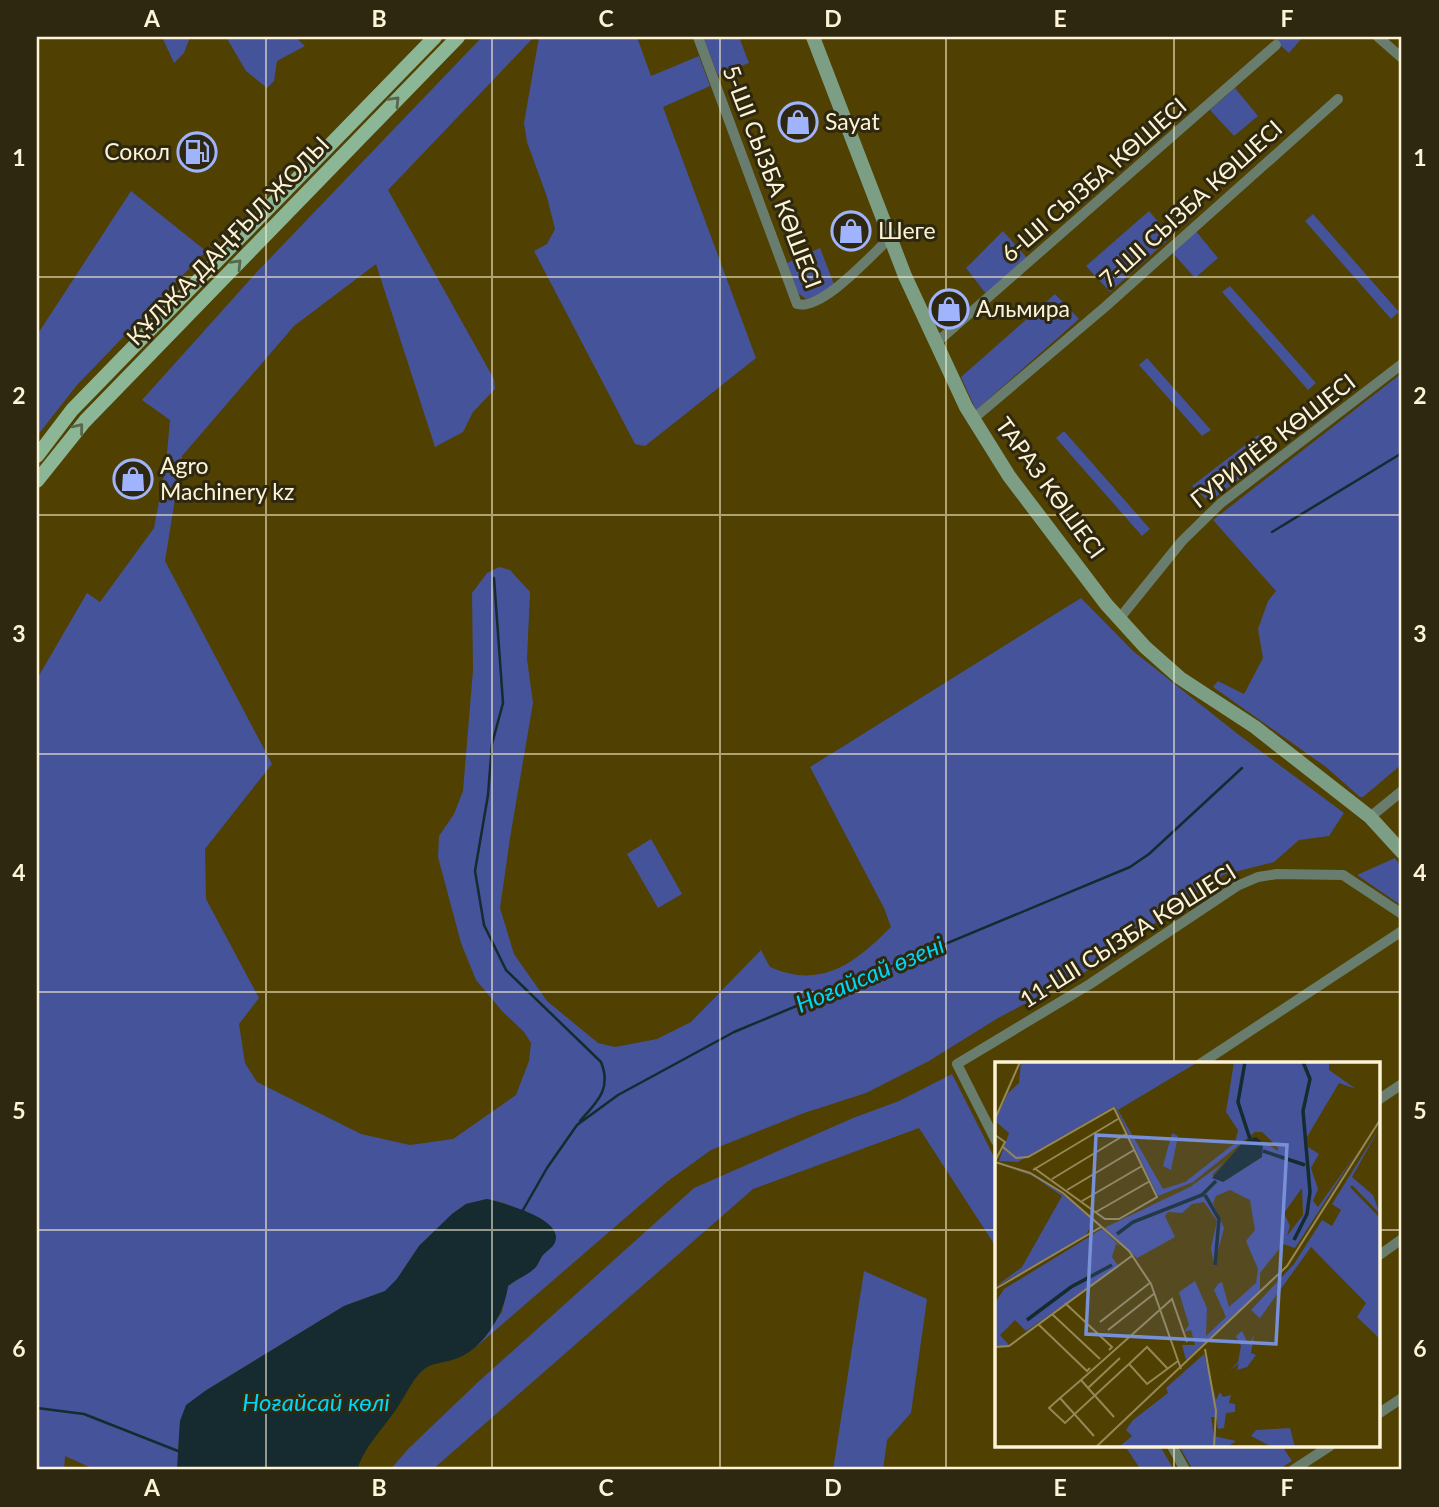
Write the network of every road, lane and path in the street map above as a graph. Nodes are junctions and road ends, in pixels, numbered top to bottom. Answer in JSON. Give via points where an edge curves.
{"nodes":[{"id":1,"x":435,"y":37,"type":"edge"},
{"id":2,"x":458,"y":37,"type":"edge"},
{"id":3,"x":698,"y":37,"type":"edge"},
{"id":4,"x":813,"y":37,"type":"edge"},
{"id":5,"x":1378,"y":37,"type":"edge"},
{"id":6,"x":1276,"y":45,"type":"dead end"},
{"id":7,"x":1402,"y":58,"type":"edge"},
{"id":8,"x":1338,"y":99,"type":"dead end"},
{"id":9,"x":889,"y":239,"type":"junction"},
{"id":10,"x":936,"y":343,"type":"junction"},
{"id":11,"x":1402,"y":364,"type":"edge"},
{"id":12,"x":973,"y":419,"type":"junction"},
{"id":13,"x":37,"y":456,"type":"edge"},
{"id":14,"x":37,"y":481,"type":"edge"},
{"id":15,"x":1119,"y":619,"type":"junction"},
{"id":16,"x":1402,"y":791,"type":"edge"},
{"id":17,"x":1370,"y":817,"type":"junction"},
{"id":18,"x":1402,"y":852,"type":"edge"},
{"id":19,"x":1402,"y":914,"type":"edge"},
{"id":20,"x":1402,"y":931,"type":"edge"},
{"id":21,"x":1203,"y":1062,"type":"edge"},
{"id":22,"x":1402,"y":1084,"type":"edge"},
{"id":23,"x":1380,"y":1099,"type":"edge"},
{"id":24,"x":995,"y":1139,"type":"edge"},
{"id":25,"x":1402,"y":1239,"type":"edge"},
{"id":26,"x":1380,"y":1255,"type":"edge"},
{"id":27,"x":1402,"y":1398,"type":"edge"},
{"id":28,"x":1380,"y":1413,"type":"edge"},
{"id":29,"x":1173,"y":1448,"type":"edge"},
{"id":30,"x":1327,"y":1448,"type":"edge"},
{"id":31,"x":1185,"y":1470,"type":"edge"},
{"id":32,"x":1293,"y":1470,"type":"edge"}],
"edges":[{"from":1,"to":13,"type":"main road","name":"ҚҰЛЖА ДАҢҒЫЛ ЖОЛЫ","via":[[72,410]]},
{"from":14,"to":2,"type":"main road","name":"ҚҰЛЖА ДАҢҒЫЛ ЖОЛЫ","one_way":true,"via":[[85,421]]},
{"from":3,"to":9,"type":"street","name":"5-ШІ СЫЗБА КӨШЕСІ","via":[[797,304],[825,296]]},
{"from":4,"to":9,"type":"street","name":"ТАРАЗ КӨШЕСІ"},
{"from":5,"to":7,"type":"street"},
{"from":6,"to":10,"type":"street","name":"6-ШІ СЫЗБА КӨШЕСІ"},
{"from":8,"to":12,"type":"street","name":"7-ШІ СЫЗБА КӨШЕСІ"},
{"from":9,"to":10,"type":"street","name":"ТАРАЗ КӨШЕСІ"},
{"from":10,"to":12,"type":"street","name":"ТАРАЗ КӨШЕСІ"},
{"from":11,"to":15,"type":"street","name":"ГУРИЛЁВ КӨШЕСІ","via":[[1213,510]]},
{"from":12,"to":15,"type":"street","name":"ТАРАЗ КӨШЕСІ","via":[[1009,476]]},
{"from":15,"to":17,"type":"street","name":"ТАРАЗ КӨШЕСІ","via":[[1180,678],[1255,727]]},
{"from":16,"to":17,"type":"street"},
{"from":17,"to":18,"type":"street","name":"ТАРАЗ КӨШЕСІ"},
{"from":19,"to":24,"type":"street","name":"11-ШІ СЫЗБА КӨШЕСІ","via":[[1343,875],[1277,874],[1237,886],[1090,984],[957,1064]]},
{"from":20,"to":21,"type":"street"},
{"from":22,"to":23,"type":"street"},
{"from":25,"to":26,"type":"street"},
{"from":27,"to":28,"type":"street"},
{"from":29,"to":31,"type":"street"},
{"from":30,"to":32,"type":"street"}]}
